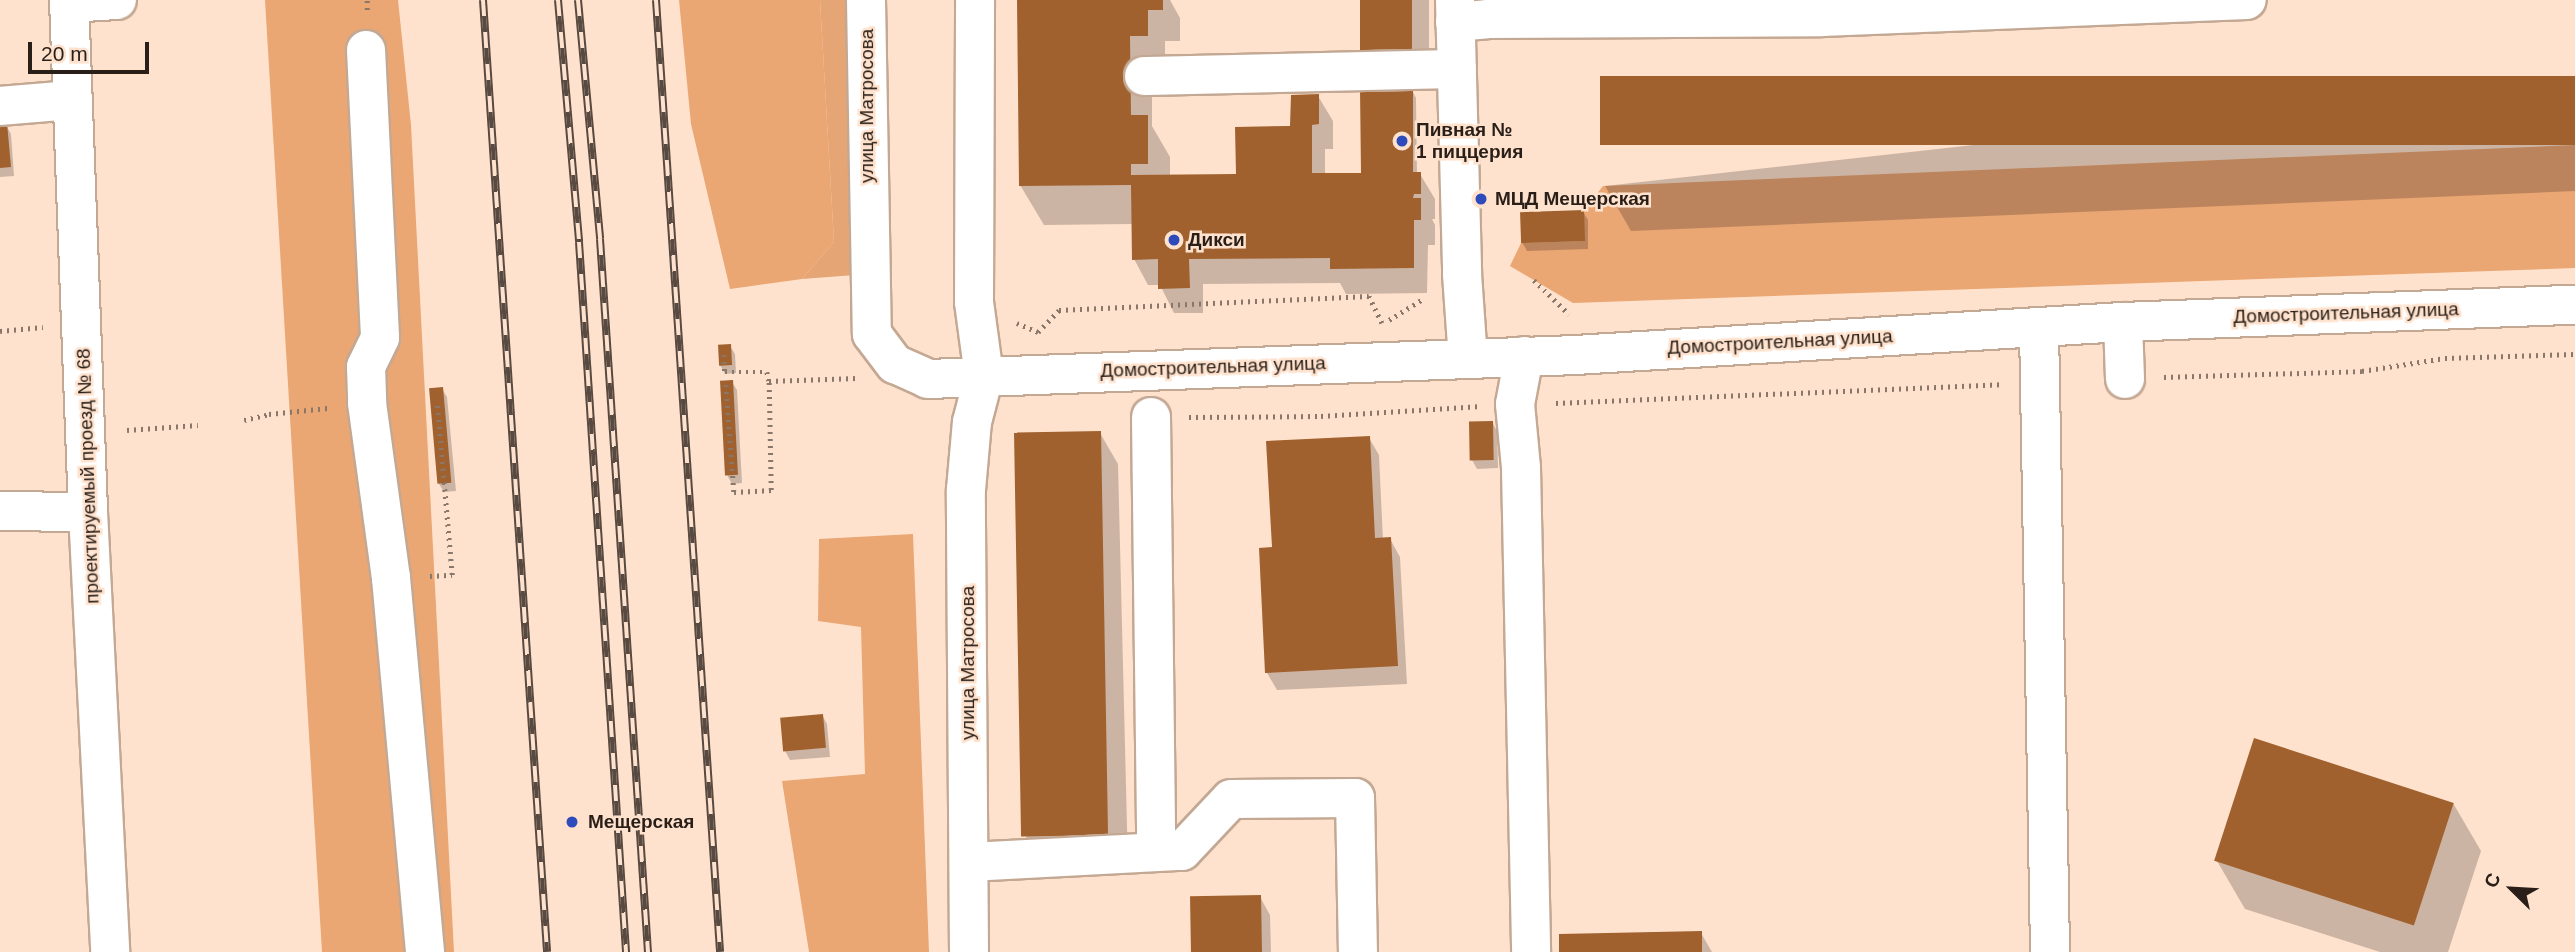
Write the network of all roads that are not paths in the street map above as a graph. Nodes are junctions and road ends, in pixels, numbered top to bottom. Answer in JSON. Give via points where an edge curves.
{"nodes":[{"id":1,"x":117,"y":0,"type":"edge"},
{"id":2,"x":866,"y":0,"type":"edge"},
{"id":3,"x":975,"y":0,"type":"edge"},
{"id":4,"x":2247,"y":0,"type":"edge"},
{"id":5,"x":69,"y":1,"type":"edge"},
{"id":6,"x":1455,"y":11,"type":"edge"},
{"id":7,"x":366,"y":50,"type":"dead end"},
{"id":8,"x":1457,"y":69,"type":"junction"},
{"id":9,"x":1144,"y":76,"type":"dead end"},
{"id":10,"x":71,"y":100,"type":"junction"},
{"id":11,"x":0,"y":106,"type":"edge"},
{"id":12,"x":2575,"y":305,"type":"edge"},
{"id":13,"x":2123,"y":322,"type":"junction"},
{"id":14,"x":2039,"y":327,"type":"junction"},
{"id":15,"x":1524,"y":356,"type":"junction"},
{"id":16,"x":1468,"y":359,"type":"junction"},
{"id":17,"x":984,"y":376,"type":"junction"},
{"id":18,"x":2125,"y":379,"type":"road end"},
{"id":19,"x":1151,"y":417,"type":"road end"},
{"id":20,"x":0,"y":511,"type":"edge"},
{"id":21,"x":88,"y":512,"type":"junction"},
{"id":22,"x":1156,"y":851,"type":"junction"},
{"id":23,"x":969,"y":862,"type":"junction"},
{"id":24,"x":110,"y":952,"type":"edge"},
{"id":25,"x":425,"y":952,"type":"edge"},
{"id":26,"x":969,"y":952,"type":"edge"},
{"id":27,"x":1358,"y":952,"type":"edge"},
{"id":28,"x":1531,"y":952,"type":"edge"},
{"id":29,"x":2050,"y":952,"type":"edge"}],
"edges":[{"from":1,"to":5,"type":"street"},
{"from":2,"to":17,"type":"street","name":"улица Матросова","via":[[872,334],[895,364],[928,379]]},
{"from":3,"to":17,"type":"street","name":"улица Матросова","via":[[974,302]]},
{"from":4,"to":6,"type":"street","via":[[1822,18],[1487,19]]},
{"from":5,"to":10,"type":"street","name":"проектируемый проезд № 68"},
{"from":6,"to":8,"type":"street"},
{"from":7,"to":25,"type":"street","via":[[380,338],[366,367],[367,403],[391,578]]},
{"from":8,"to":9,"type":"street"},
{"from":8,"to":16,"type":"street"},
{"from":10,"to":11,"type":"street"},
{"from":10,"to":21,"type":"street","name":"проектируемый проезд № 68"},
{"from":12,"to":13,"type":"street","name":"Домостроительная улица"},
{"from":13,"to":14,"type":"street","name":"Домостроительная улица"},
{"from":13,"to":18,"type":"street"},
{"from":14,"to":15,"type":"street","name":"Домостроительная улица"},
{"from":14,"to":29,"type":"street"},
{"from":15,"to":16,"type":"street","name":"Домостроительная улица"},
{"from":15,"to":28,"type":"street","via":[[1515,404],[1521,468]]},
{"from":16,"to":17,"type":"street","name":"Домостроительная улица"},
{"from":17,"to":23,"type":"street","name":"улица Матросова","via":[[972,422],[966,489]]},
{"from":19,"to":22,"type":"street"},
{"from":20,"to":21,"type":"street"},
{"from":21,"to":24,"type":"street","name":"проектируемый проезд № 68"},
{"from":22,"to":23,"type":"street"},
{"from":22,"to":27,"type":"street","via":[[1182,850],[1231,799],[1355,798]]},
{"from":23,"to":26,"type":"street","name":"улица Матросова"}]}
